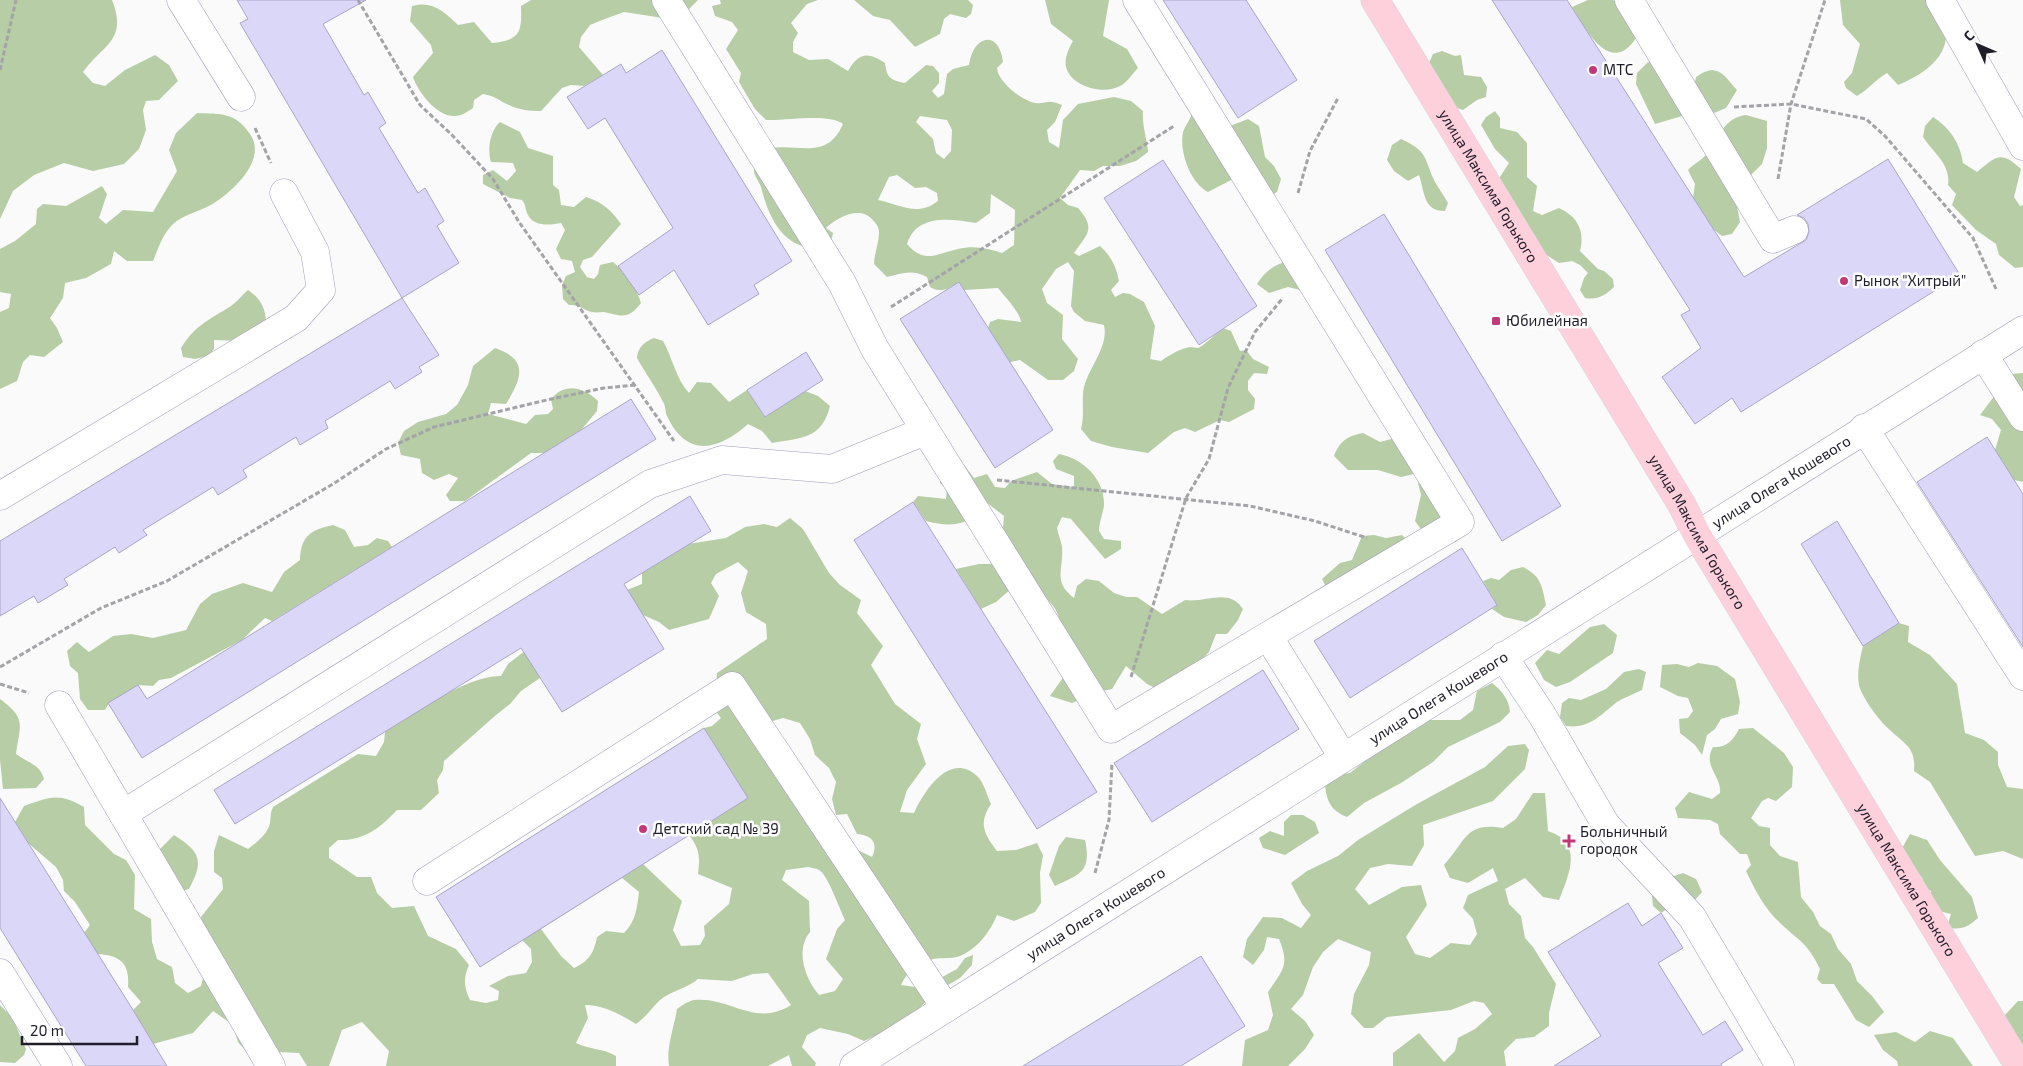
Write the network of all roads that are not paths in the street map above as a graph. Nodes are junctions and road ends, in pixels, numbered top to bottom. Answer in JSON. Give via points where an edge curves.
{"nodes":[{"id":1,"x":181,"y":0,"type":"edge"},
{"id":2,"x":666,"y":0,"type":"edge"},
{"id":3,"x":1138,"y":0,"type":"edge"},
{"id":4,"x":1375,"y":0,"type":"edge"},
{"id":5,"x":1629,"y":0,"type":"edge"},
{"id":6,"x":1940,"y":0,"type":"edge"},
{"id":7,"x":241,"y":97,"type":"road end"},
{"id":8,"x":2023,"y":146,"type":"edge"},
{"id":9,"x":284,"y":193,"type":"road end"},
{"id":10,"x":1781,"y":230,"type":"road end"},
{"id":11,"x":2023,"y":330,"type":"edge"},
{"id":12,"x":1983,"y":354,"type":"junction"},
{"id":13,"x":2023,"y":416,"type":"edge"},
{"id":14,"x":1864,"y":428,"type":"junction"},
{"id":15,"x":925,"y":431,"type":"junction"},
{"id":16,"x":0,"y":496,"type":"edge"},
{"id":17,"x":1697,"y":535,"type":"junction"},
{"id":18,"x":1268,"y":636,"type":"junction"},
{"id":19,"x":1503,"y":656,"type":"junction"},
{"id":20,"x":2023,"y":676,"type":"edge"},
{"id":21,"x":59,"y":705,"type":"dead end"},
{"id":22,"x":1343,"y":757,"type":"junction"},
{"id":23,"x":123,"y":814,"type":"junction"},
{"id":24,"x":427,"y":881,"type":"dead end"},
{"id":25,"x":0,"y":973,"type":"edge"},
{"id":26,"x":946,"y":1008,"type":"junction"},
{"id":27,"x":58,"y":1066,"type":"edge"},
{"id":28,"x":271,"y":1066,"type":"edge"},
{"id":29,"x":854,"y":1066,"type":"edge"},
{"id":30,"x":1780,"y":1066,"type":"edge"},
{"id":31,"x":2019,"y":1066,"type":"edge"}],
"edges":[{"from":1,"to":7,"type":"street"},
{"from":2,"to":15,"type":"street","via":[[842,283],[875,349]]},
{"from":3,"to":18,"type":"street","via":[[1460,522]]},
{"from":4,"to":17,"type":"main road","name":"улица Максима Горького","via":[[1682,505]]},
{"from":5,"to":10,"type":"street","via":[[1692,104]]},
{"from":6,"to":8,"type":"street"},
{"from":9,"to":16,"type":"street","via":[[315,252],[321,290],[296,318]]},
{"from":11,"to":12,"type":"street","name":"улица Олега Кошевого"},
{"from":12,"to":13,"type":"street"},
{"from":12,"to":14,"type":"street","name":"улица Олега Кошевого"},
{"from":14,"to":17,"type":"street","name":"улица Олега Кошевого"},
{"from":14,"to":20,"type":"street"},
{"from":15,"to":18,"type":"street","via":[[1111,729]]},
{"from":15,"to":23,"type":"street","via":[[832,469],[722,460],[650,484]]},
{"from":17,"to":19,"type":"street","name":"улица Олега Кошевого"},
{"from":17,"to":31,"type":"main road","name":"улица Максима Горького"},
{"from":18,"to":22,"type":"street"},
{"from":19,"to":22,"type":"street","name":"улица Олега Кошевого"},
{"from":19,"to":30,"type":"street","via":[[1542,715],[1606,825],[1692,917]]},
{"from":21,"to":23,"type":"street"},
{"from":22,"to":26,"type":"street","name":"улица Олега Кошевого"},
{"from":23,"to":28,"type":"street"},
{"from":24,"to":26,"type":"street","via":[[732,686]]},
{"from":25,"to":27,"type":"street"},
{"from":26,"to":29,"type":"street","name":"улица Олега Кошевого"}]}
